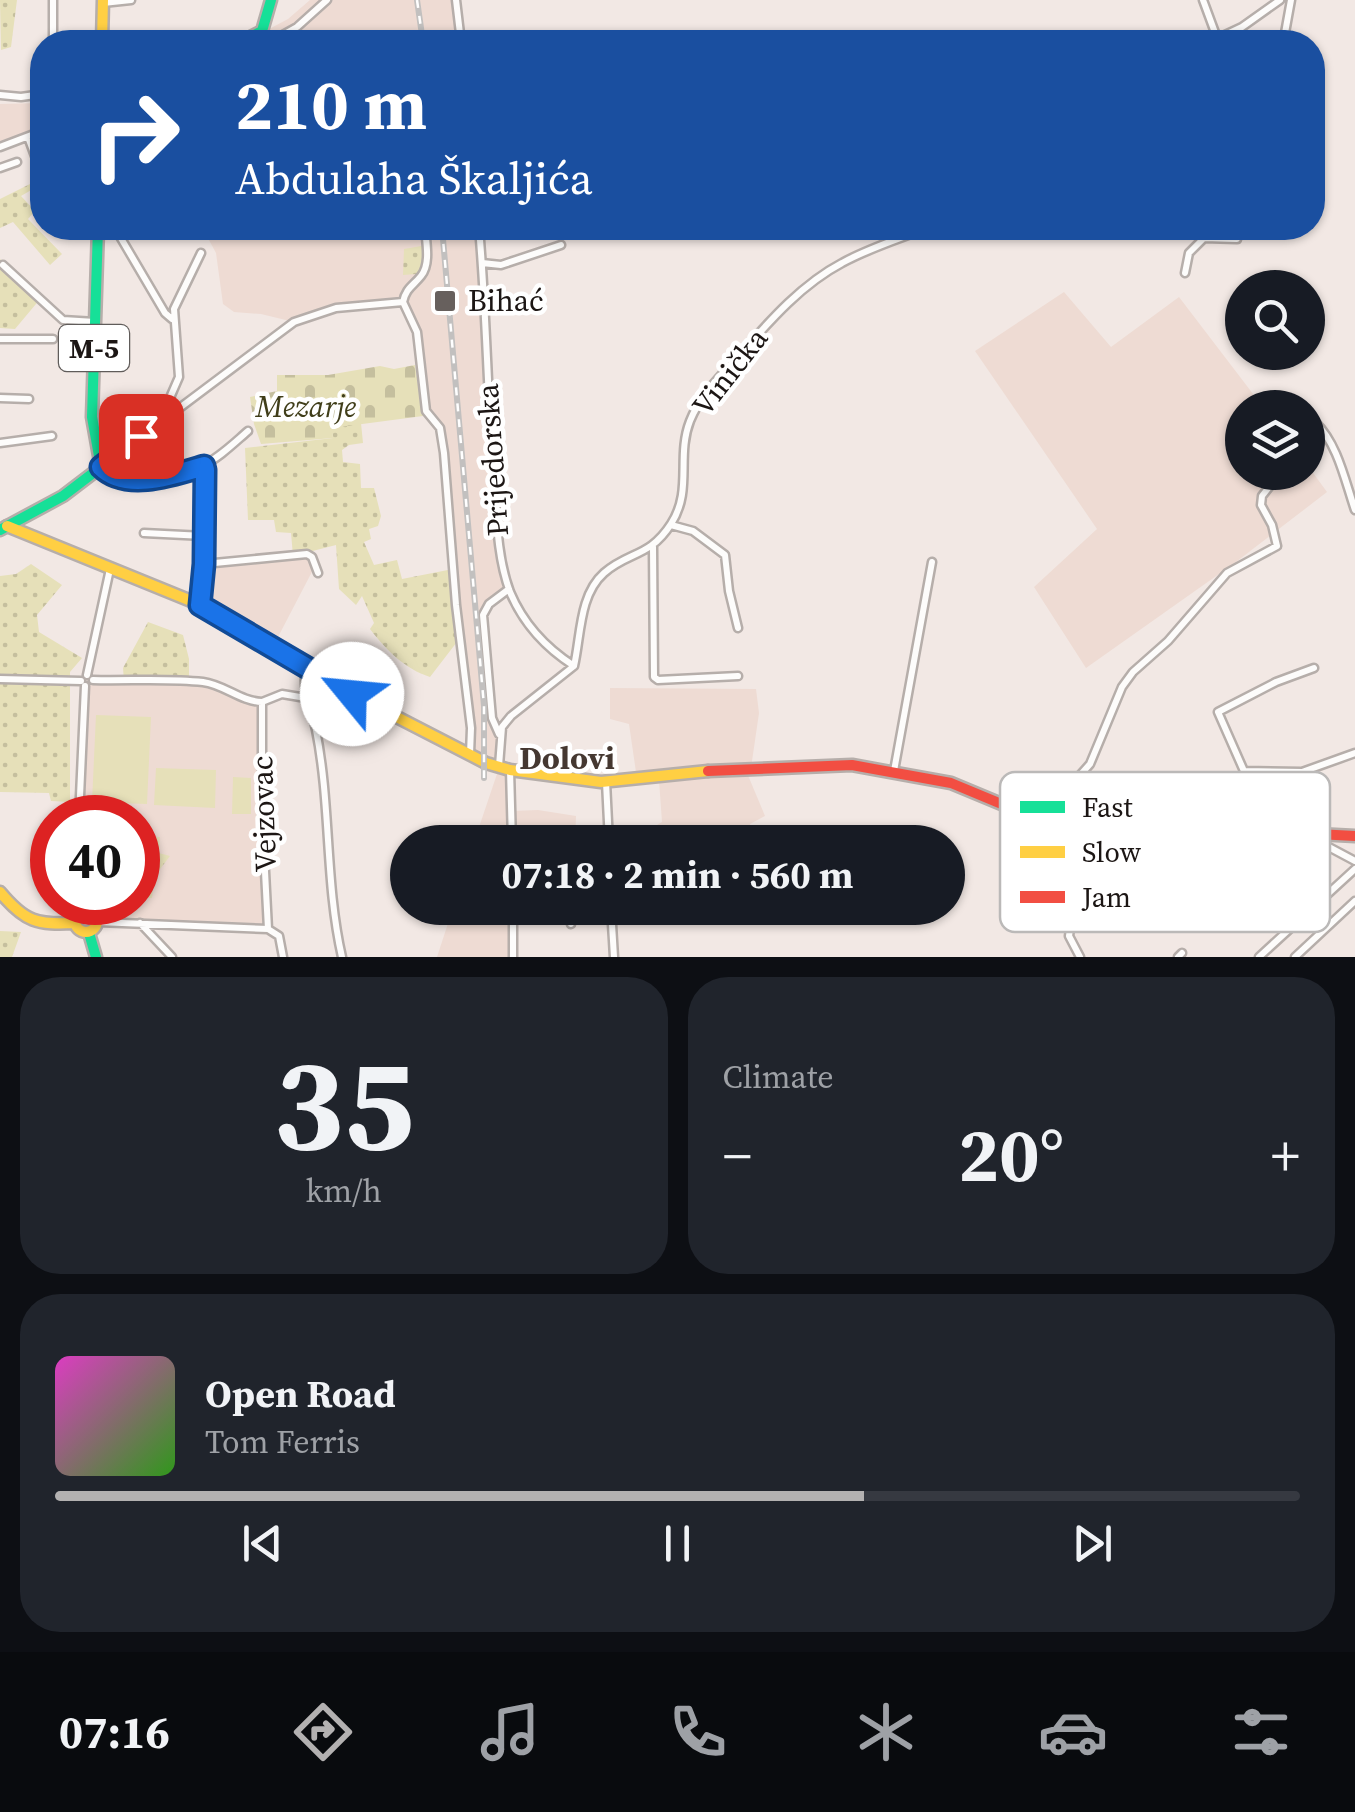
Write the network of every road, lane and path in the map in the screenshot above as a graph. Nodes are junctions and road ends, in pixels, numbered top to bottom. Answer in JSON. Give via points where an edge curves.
{"nodes":[{"id":1,"x":53,"y":0,"type":"edge"},
{"id":2,"x":131,"y":0,"type":"edge"},
{"id":3,"x":271,"y":0,"type":"edge"},
{"id":4,"x":327,"y":0,"type":"edge"},
{"id":5,"x":456,"y":0,"type":"edge"},
{"id":6,"x":1203,"y":0,"type":"edge"},
{"id":7,"x":1280,"y":0,"type":"edge"},
{"id":8,"x":1290,"y":0,"type":"edge"},
{"id":9,"x":104,"y":2,"type":"edge"},
{"id":10,"x":53,"y":30,"type":"edge"},
{"id":11,"x":103,"y":30,"type":"edge"},
{"id":12,"x":262,"y":30,"type":"edge"},
{"id":13,"x":291,"y":30,"type":"edge"},
{"id":14,"x":460,"y":30,"type":"edge"},
{"id":15,"x":1210,"y":30,"type":"edge"},
{"id":16,"x":1235,"y":30,"type":"edge"},
{"id":17,"x":1286,"y":30,"type":"edge"},
{"id":18,"x":30,"y":94,"type":"edge"},
{"id":19,"x":0,"y":95,"type":"edge"},
{"id":20,"x":28,"y":138,"type":"joint"},
{"id":21,"x":30,"y":143,"type":"edge"},
{"id":22,"x":0,"y":147,"type":"edge"},
{"id":23,"x":17,"y":162,"type":"dead end"},
{"id":24,"x":0,"y":168,"type":"edge"},
{"id":25,"x":98,"y":240,"type":"edge"},
{"id":26,"x":122,"y":240,"type":"edge"},
{"id":27,"x":425,"y":240,"type":"edge"},
{"id":28,"x":480,"y":240,"type":"edge"},
{"id":29,"x":900,"y":240,"type":"edge"},
{"id":30,"x":1202,"y":240,"type":"edge"},
{"id":31,"x":561,"y":245,"type":"dead end"},
{"id":32,"x":201,"y":253,"type":"dead end"},
{"id":33,"x":482,"y":263,"type":"junction"},
{"id":34,"x":3,"y":265,"type":"dead end"},
{"id":35,"x":1185,"y":273,"type":"dead end"},
{"id":36,"x":403,"y":302,"type":"junction"},
{"id":37,"x":173,"y":320,"type":"junction"},
{"id":38,"x":95,"y":322,"type":"junction"},
{"id":39,"x":0,"y":339,"type":"edge"},
{"id":40,"x":53,"y":339,"type":"dead end"},
{"id":41,"x":0,"y":398,"type":"edge"},
{"id":42,"x":29,"y":399,"type":"dead end"},
{"id":43,"x":172,"y":412,"type":"junction"},
{"id":44,"x":248,"y":431,"type":"dead end"},
{"id":45,"x":52,"y":436,"type":"dead end"},
{"id":46,"x":1325,"y":439,"type":"edge"},
{"id":47,"x":0,"y":443,"type":"edge"},
{"id":48,"x":204,"y":466,"type":"junction"},
{"id":49,"x":101,"y":467,"type":"junction"},
{"id":50,"x":1267,"y":490,"type":"edge"},
{"id":51,"x":1355,"y":510,"type":"edge"},
{"id":52,"x":670,"y":524,"type":"junction"},
{"id":53,"x":4,"y":528,"type":"edge"},
{"id":54,"x":144,"y":533,"type":"dead end"},
{"id":55,"x":204,"y":536,"type":"junction"},
{"id":56,"x":653,"y":546,"type":"junction"},
{"id":57,"x":932,"y":562,"type":"dead end"},
{"id":58,"x":204,"y":564,"type":"junction"},
{"id":59,"x":110,"y":569,"type":"junction"},
{"id":60,"x":318,"y":573,"type":"dead end"},
{"id":61,"x":509,"y":590,"type":"junction"},
{"id":62,"x":200,"y":605,"type":"junction"},
{"id":63,"x":738,"y":628,"type":"dead end"},
{"id":64,"x":574,"y":666,"type":"junction"},
{"id":65,"x":1314,"y":668,"type":"dead end"},
{"id":66,"x":306,"y":669,"type":"junction"},
{"id":67,"x":738,"y":676,"type":"dead end"},
{"id":68,"x":0,"y":679,"type":"edge"},
{"id":69,"x":87,"y":681,"type":"junction"},
{"id":70,"x":306,"y":698,"type":"junction"},
{"id":71,"x":262,"y":702,"type":"junction"},
{"id":72,"x":499,"y":734,"type":"junction"},
{"id":73,"x":1355,"y":753,"type":"edge"},
{"id":74,"x":470,"y":754,"type":"junction"},
{"id":75,"x":504,"y":769,"type":"junction"},
{"id":76,"x":894,"y":771,"type":"junction"},
{"id":77,"x":1083,"y":772,"type":"edge"},
{"id":78,"x":1244,"y":772,"type":"joint"},
{"id":79,"x":606,"y":782,"type":"junction"},
{"id":80,"x":80,"y":795,"type":"edge"},
{"id":81,"x":1000,"y":803,"type":"edge"},
{"id":82,"x":510,"y":825,"type":"edge"},
{"id":83,"x":607,"y":825,"type":"edge"},
{"id":84,"x":1350,"y":836,"type":"edge"},
{"id":85,"x":1331,"y":847,"type":"joint"},
{"id":86,"x":1355,"y":861,"type":"edge"},
{"id":87,"x":1355,"y":870,"type":"edge"},
{"id":88,"x":0,"y":892,"type":"edge"},
{"id":89,"x":1330,"y":893,"type":"edge"},
{"id":90,"x":1355,"y":901,"type":"edge"},
{"id":91,"x":30,"y":922,"type":"edge"},
{"id":92,"x":160,"y":924,"type":"edge"},
{"id":93,"x":1330,"y":924,"type":"edge"},
{"id":94,"x":77,"y":925,"type":"edge"},
{"id":95,"x":97,"y":925,"type":"edge"},
{"id":96,"x":142,"y":925,"type":"edge"},
{"id":97,"x":513,"y":925,"type":"edge"},
{"id":98,"x":612,"y":925,"type":"edge"},
{"id":99,"x":268,"y":929,"type":"junction"},
{"id":100,"x":89,"y":932,"type":"junction"},
{"id":101,"x":1069,"y":932,"type":"edge"},
{"id":102,"x":1287,"y":932,"type":"edge"},
{"id":103,"x":1322,"y":932,"type":"edge"},
{"id":104,"x":96,"y":957,"type":"edge"},
{"id":105,"x":172,"y":957,"type":"edge"},
{"id":106,"x":283,"y":957,"type":"edge"},
{"id":107,"x":342,"y":957,"type":"edge"},
{"id":108,"x":513,"y":957,"type":"edge"},
{"id":109,"x":614,"y":957,"type":"edge"},
{"id":110,"x":1080,"y":957,"type":"edge"},
{"id":111,"x":1259,"y":957,"type":"edge"},
{"id":112,"x":1295,"y":957,"type":"edge"}],
"edges":[{"from":1,"to":10,"type":"street"},
{"from":2,"to":9,"type":"street"},
{"from":3,"to":12,"type":"street"},
{"from":4,"to":13,"type":"street"},
{"from":5,"to":14,"type":"street"},
{"from":6,"to":15,"type":"street"},
{"from":7,"to":16,"type":"street"},
{"from":8,"to":17,"type":"street"},
{"from":9,"to":11,"type":"street"},
{"from":18,"to":19,"type":"street"},
{"from":20,"to":21,"type":"street"},
{"from":20,"to":22,"type":"street"},
{"from":23,"to":24,"type":"street"},
{"from":25,"to":38,"type":"street","number":"M-5"},
{"from":26,"to":37,"type":"street"},
{"from":27,"to":36,"type":"street","via":[[426,266]]},
{"from":28,"to":33,"type":"street","name":"Prijedorska"},
{"from":29,"to":52,"type":"street","name":"Vinička","via":[[825,273],[713,384],[688,430],[684,495]]},
{"from":30,"to":35,"type":"street"},
{"from":31,"to":33,"type":"street","via":[[501,266]]},
{"from":32,"to":37,"type":"street"},
{"from":33,"to":61,"type":"street","name":"Prijedorska","via":[[498,526]]},
{"from":34,"to":38,"type":"street","via":[[63,320]]},
{"from":36,"to":43,"type":"street","via":[[336,308],[294,322]]},
{"from":36,"to":74,"type":"street","via":[[417,332],[426,411],[440,428],[444,453]]},
{"from":37,"to":43,"type":"street","via":[[179,377],[169,400]]},
{"from":38,"to":49,"type":"street","number":"M-5","via":[[92,417]]},
{"from":39,"to":40,"type":"street"},
{"from":41,"to":42,"type":"street"},
{"from":43,"to":49,"type":"street"},
{"from":44,"to":48,"type":"street"},
{"from":45,"to":47,"type":"street"},
{"from":46,"to":51,"type":"street","via":[[1345,473]]},
{"from":48,"to":49,"type":"street","via":[[140,478],[115,478]]},
{"from":48,"to":55,"type":"street"},
{"from":49,"to":53,"type":"street"},
{"from":50,"to":77,"type":"street","via":[[1261,504],[1276,546],[1228,573],[1127,680]]},
{"from":52,"to":56,"type":"street","name":"Vinička"},
{"from":52,"to":63,"type":"street","via":[[693,531],[725,555]]},
{"from":53,"to":59,"type":"street"},
{"from":54,"to":55,"type":"street"},
{"from":55,"to":58,"type":"street"},
{"from":56,"to":64,"type":"street","name":"Vinička","via":[[598,580],[583,615]]},
{"from":56,"to":67,"type":"street","via":[[654,677]]},
{"from":57,"to":76,"type":"street"},
{"from":58,"to":60,"type":"street","via":[[307,554]]},
{"from":58,"to":62,"type":"street"},
{"from":59,"to":62,"type":"street"},
{"from":59,"to":69,"type":"street"},
{"from":61,"to":64,"type":"street","name":"Prijedorska","via":[[545,644]]},
{"from":61,"to":72,"type":"street","via":[[484,615]]},
{"from":62,"to":66,"type":"street"},
{"from":64,"to":72,"type":"street","via":[[511,716]]},
{"from":65,"to":78,"type":"street","via":[[1218,712]]},
{"from":66,"to":70,"type":"street"},
{"from":66,"to":74,"type":"street"},
{"from":68,"to":69,"type":"street"},
{"from":69,"to":71,"type":"street","via":[[204,682]]},
{"from":69,"to":80,"type":"street"},
{"from":70,"to":71,"type":"street","via":[[282,694]]},
{"from":70,"to":107,"type":"street","via":[[324,769]]},
{"from":71,"to":99,"type":"street","name":"Vejzovac"},
{"from":72,"to":75,"type":"street"},
{"from":73,"to":78,"type":"street","via":[[1302,772]]},
{"from":74,"to":75,"type":"street"},
{"from":75,"to":79,"type":"street"},
{"from":75,"to":82,"type":"street"},
{"from":76,"to":79,"type":"street","via":[[764,767]]},
{"from":76,"to":81,"type":"street","via":[[951,782]]},
{"from":79,"to":83,"type":"street"},
{"from":84,"to":85,"type":"street"},
{"from":85,"to":86,"type":"street"},
{"from":87,"to":89,"type":"street"},
{"from":88,"to":91,"type":"street"},
{"from":90,"to":93,"type":"street"},
{"from":92,"to":99,"type":"street"},
{"from":94,"to":100,"type":"street"},
{"from":95,"to":100,"type":"street"},
{"from":96,"to":105,"type":"street"},
{"from":97,"to":108,"type":"street"},
{"from":98,"to":109,"type":"street"},
{"from":99,"to":106,"type":"street","via":[[278,936]]},
{"from":100,"to":104,"type":"street"},
{"from":101,"to":110,"type":"street"},
{"from":102,"to":111,"type":"street"},
{"from":103,"to":112,"type":"street"}]}
